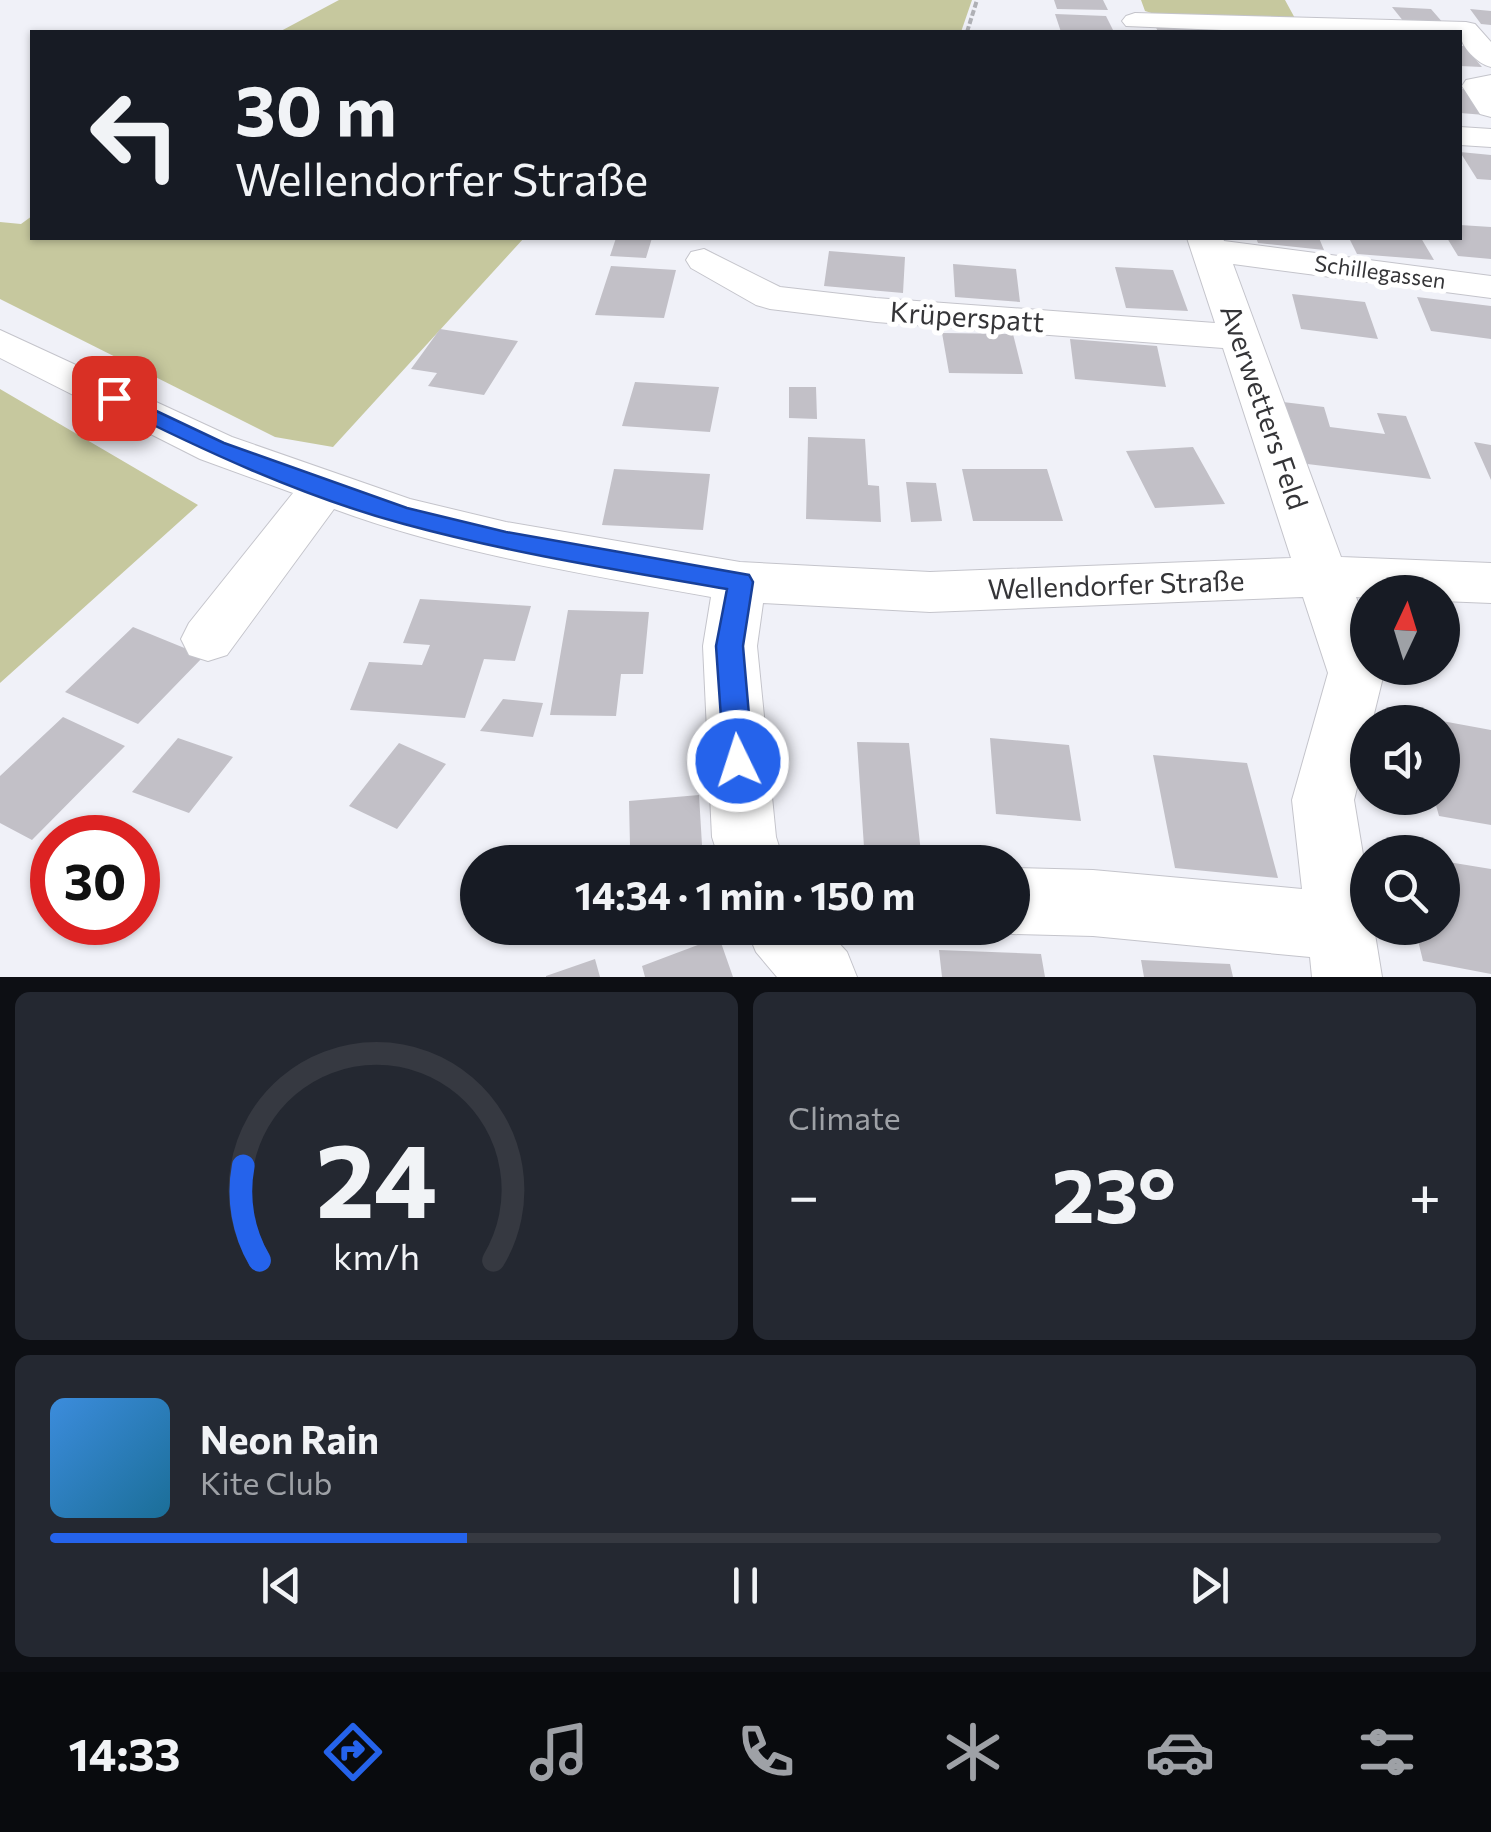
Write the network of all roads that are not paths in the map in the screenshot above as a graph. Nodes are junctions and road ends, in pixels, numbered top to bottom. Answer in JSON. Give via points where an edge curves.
{"nodes":[{"id":1,"x":1133,"y":18,"type":"edge"},
{"id":2,"x":1491,"y":59,"type":"edge"},
{"id":3,"x":1491,"y":84,"type":"edge"},
{"id":4,"x":1491,"y":108,"type":"edge"},
{"id":5,"x":1462,"y":136,"type":"edge"},
{"id":6,"x":1491,"y":138,"type":"edge"},
{"id":7,"x":1207,"y":244,"type":"edge"},
{"id":8,"x":704,"y":260,"type":"dead end"},
{"id":9,"x":1491,"y":287,"type":"edge"},
{"id":10,"x":1241,"y":337,"type":"junction"},
{"id":11,"x":4,"y":348,"type":"edge"},
{"id":12,"x":323,"y":489,"type":"junction"},
{"id":13,"x":1323,"y":576,"type":"junction"},
{"id":14,"x":740,"y":582,"type":"junction"},
{"id":15,"x":1491,"y":583,"type":"edge"},
{"id":16,"x":208,"y":639,"type":"dead end"},
{"id":17,"x":746,"y":845,"type":"edge"},
{"id":18,"x":1030,"y":902,"type":"edge"},
{"id":19,"x":795,"y":945,"type":"edge"},
{"id":20,"x":1343,"y":952,"type":"edge"},
{"id":21,"x":822,"y":977,"type":"edge"}],
"edges":[{"from":1,"to":2,"type":"street","via":[[1466,30]]},
{"from":3,"to":4,"type":"street","via":[[1476,86]]},
{"from":5,"to":6,"type":"street"},
{"from":7,"to":9,"type":"street","name":"Schillegassen"},
{"from":7,"to":10,"type":"street","name":"Averwetters Feld"},
{"from":8,"to":10,"type":"street","name":"Krüperspatt","via":[[770,297]]},
{"from":10,"to":13,"type":"street","name":"Averwetters Feld"},
{"from":11,"to":12,"type":"street","name":"Wellendorfer Straße","via":[[216,448]]},
{"from":12,"to":14,"type":"street","name":"Wellendorfer Straße","via":[[506,541]]},
{"from":12,"to":16,"type":"street"},
{"from":13,"to":14,"type":"street","name":"Wellendorfer Straße","via":[[930,592]]},
{"from":13,"to":15,"type":"street","name":"Wellendorfer Straße"},
{"from":13,"to":20,"type":"street","name":"Averwetters Feld","via":[[1356,673],[1323,800]]},
{"from":14,"to":17,"type":"street","via":[[730,646]]},
{"from":18,"to":20,"type":"street","via":[[1093,904]]},
{"from":19,"to":21,"type":"street"}]}
